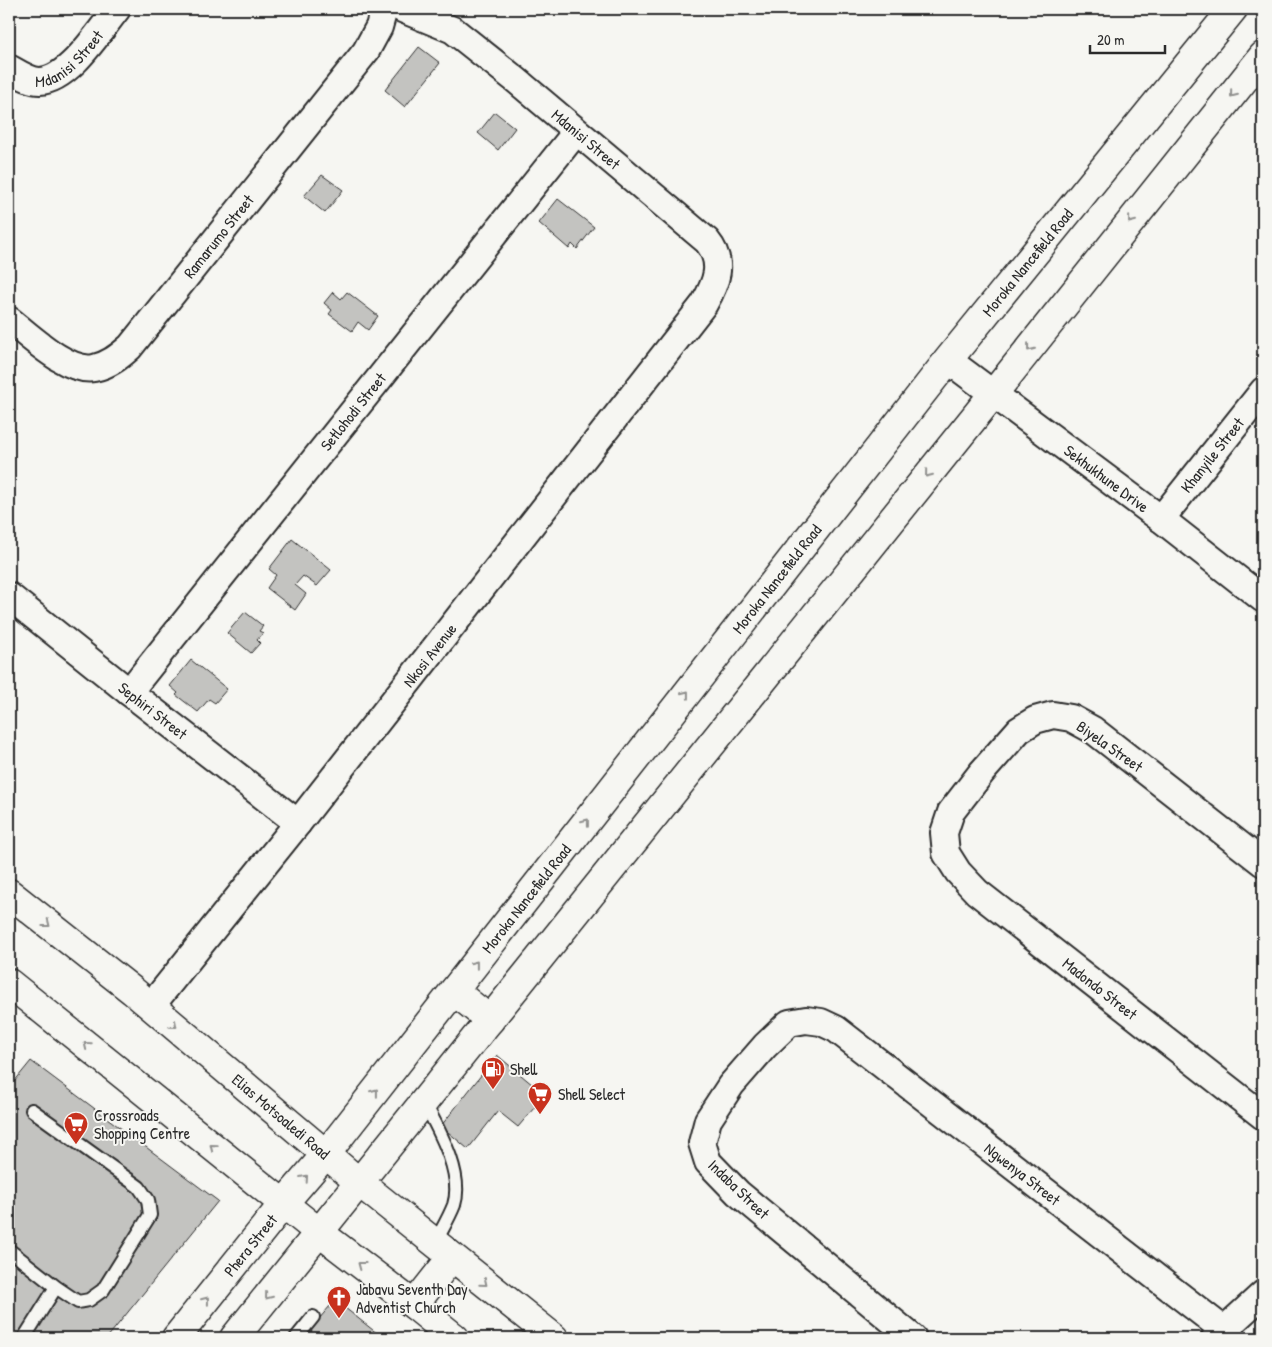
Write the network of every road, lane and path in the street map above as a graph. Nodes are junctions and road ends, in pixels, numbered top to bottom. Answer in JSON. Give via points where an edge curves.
{"nodes":[{"id":1,"x":117,"y":9,"type":"edge"},
{"id":2,"x":384,"y":9,"type":"edge"},
{"id":3,"x":402,"y":9,"type":"edge"},
{"id":4,"x":1233,"y":9,"type":"edge"},
{"id":5,"x":455,"y":19,"type":"edge"},
{"id":6,"x":1263,"y":56,"type":"edge"},
{"id":7,"x":9,"y":68,"type":"edge"},
{"id":8,"x":576,"y":132,"type":"junction"},
{"id":9,"x":704,"y":304,"type":"joint"},
{"id":10,"x":9,"y":320,"type":"edge"},
{"id":11,"x":948,"y":360,"type":"junction"},
{"id":12,"x":1263,"y":390,"type":"edge"},
{"id":13,"x":994,"y":393,"type":"junction"},
{"id":14,"x":1161,"y":519,"type":"junction"},
{"id":15,"x":9,"y":596,"type":"edge"},
{"id":16,"x":1263,"y":599,"type":"edge"},
{"id":17,"x":128,"y":692,"type":"junction"},
{"id":18,"x":298,"y":823,"type":"junction"},
{"id":19,"x":946,"y":853,"type":"joint"},
{"id":20,"x":1263,"y":863,"type":"edge"},
{"id":21,"x":9,"y":894,"type":"edge"},
{"id":22,"x":9,"y":983,"type":"edge"},
{"id":23,"x":454,"y":991,"type":"junction"},
{"id":24,"x":151,"y":1006,"type":"junction"},
{"id":25,"x":490,"y":1020,"type":"junction"},
{"id":26,"x":806,"y":1020,"type":"joint"},
{"id":27,"x":424,"y":1102,"type":"junction"},
{"id":28,"x":32,"y":1110,"type":"dead end"},
{"id":29,"x":1263,"y":1116,"type":"edge"},
{"id":30,"x":326,"y":1154,"type":"junction"},
{"id":31,"x":360,"y":1183,"type":"junction"},
{"id":32,"x":284,"y":1203,"type":"junction"},
{"id":33,"x":320,"y":1232,"type":"junction"},
{"id":34,"x":9,"y":1250,"type":"edge"},
{"id":35,"x":443,"y":1250,"type":"junction"},
{"id":36,"x":56,"y":1287,"type":"junction"},
{"id":37,"x":1263,"y":1294,"type":"edge"},
{"id":38,"x":414,"y":1305,"type":"junction"},
{"id":39,"x":314,"y":1317,"type":"dead end"},
{"id":40,"x":1224,"y":1335,"type":"edge"},
{"id":41,"x":24,"y":1338,"type":"edge"},
{"id":42,"x":176,"y":1338,"type":"edge"},
{"id":43,"x":234,"y":1338,"type":"edge"},
{"id":44,"x":296,"y":1338,"type":"edge"},
{"id":45,"x":454,"y":1338,"type":"edge"},
{"id":46,"x":554,"y":1338,"type":"edge"},
{"id":47,"x":913,"y":1338,"type":"edge"}],
"edges":[{"from":1,"to":7,"type":"street","name":"Mdanisi Street","via":[[61,74],[39,81]]},
{"from":2,"to":10,"type":"street","name":"Ramarumo Street","via":[[366,51],[130,347],[115,360],[93,368],[63,361]]},
{"from":3,"to":5,"type":"street","name":"Mdanisi Street"},
{"from":4,"to":11,"type":"main road","name":"Moroka Nancefield Road"},
{"from":5,"to":8,"type":"street","name":"Mdanisi Street"},
{"from":6,"to":13,"type":"main road","one_way":true},
{"from":8,"to":9,"type":"street","name":"Mdanisi Street","via":[[712,247],[717,264],[716,275],[714,287]]},
{"from":8,"to":17,"type":"street","name":"Setlohodi Street"},
{"from":9,"to":18,"type":"street","name":"Nkosi Avenue"},
{"from":11,"to":13,"type":"street","name":"Sekhukhune Drive"},
{"from":23,"to":11,"type":"main road","name":"Moroka Nancefield Road","one_way":true},
{"from":12,"to":14,"type":"street","name":"Khanyile Street"},
{"from":13,"to":14,"type":"street","name":"Sekhukhune Drive"},
{"from":13,"to":25,"type":"main road","one_way":true},
{"from":14,"to":16,"type":"street","name":"Sekhukhune Drive"},
{"from":15,"to":17,"type":"street","name":"Sephiri Street"},
{"from":17,"to":18,"type":"street","name":"Sephiri Street"},
{"from":18,"to":24,"type":"street","name":"Nkosi Avenue"},
{"from":19,"to":20,"type":"street","name":"Biyela Street","via":[[944,832],[950,812],[1019,730],[1052,714],[1070,718],[1093,730]]},
{"from":19,"to":29,"type":"street","name":"Madondo Street","via":[[977,892]]},
{"from":21,"to":24,"type":"main road","name":"Elias Motsoaledi Road","one_way":true},
{"from":32,"to":22,"type":"main road","one_way":true},
{"from":23,"to":25,"type":"main road"},
{"from":30,"to":23,"type":"main road","name":"Moroka Nancefield Road","one_way":true},
{"from":24,"to":30,"type":"main road","name":"Elias Motsoaledi Road","one_way":true},
{"from":25,"to":27,"type":"main road"},
{"from":26,"to":40,"type":"street","name":"Ngwenya Street","via":[[836,1029],[857,1044]]},
{"from":26,"to":47,"type":"street","name":"Indaba Street","via":[[789,1023],[731,1085],[708,1120],[702,1143],[708,1162],[738,1193]]},
{"from":27,"to":31,"type":"main road"},
{"from":27,"to":35,"type":"lane","via":[[442,1137],[456,1187]]},
{"from":28,"to":36,"type":"lane","via":[[139,1187],[148,1200],[150,1215],[103,1290],[89,1300],[78,1302]]},
{"from":30,"to":31,"type":"main road","name":"Elias Motsoaledi Road"},
{"from":32,"to":30,"type":"main road","name":"Phera Street","one_way":true},
{"from":31,"to":33,"type":"main road"},
{"from":31,"to":35,"type":"main road","name":"Elias Motsoaledi Road"},
{"from":32,"to":33,"type":"main road"},
{"from":42,"to":32,"type":"main road","name":"Phera Street","one_way":true},
{"from":38,"to":33,"type":"main road","one_way":true},
{"from":33,"to":43,"type":"main road","one_way":true},
{"from":34,"to":36,"type":"lane"},
{"from":35,"to":38,"type":"main road"},
{"from":35,"to":46,"type":"main road","name":"Elias Motsoaledi Road","one_way":true},
{"from":36,"to":41,"type":"lane"},
{"from":37,"to":40,"type":"street"},
{"from":38,"to":45,"type":"main road"},
{"from":39,"to":44,"type":"lane"}]}
